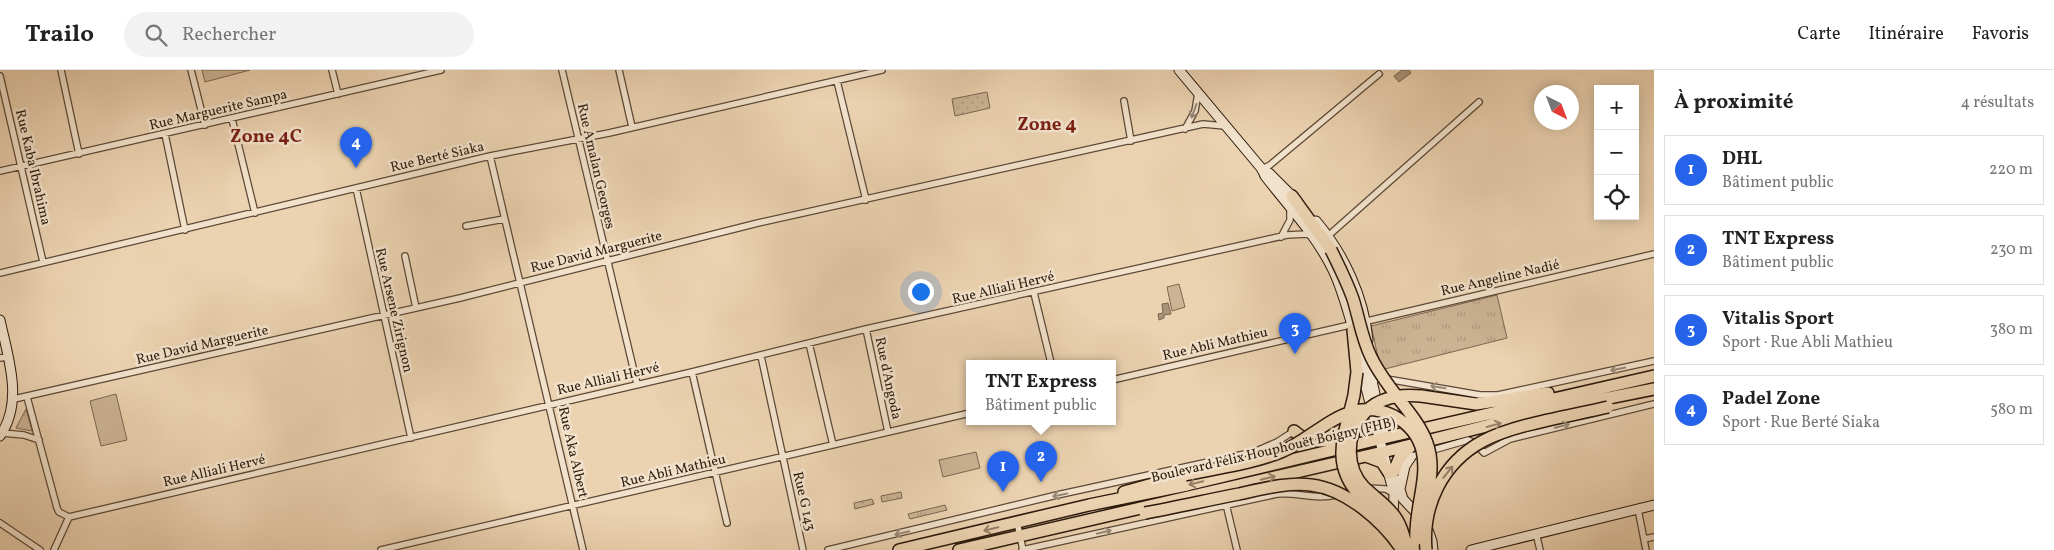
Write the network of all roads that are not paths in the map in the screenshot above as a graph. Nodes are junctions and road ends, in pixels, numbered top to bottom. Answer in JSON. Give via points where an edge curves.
{"nodes":[{"id":1,"x":61,"y":70,"type":"edge"},
{"id":2,"x":191,"y":70,"type":"edge"},
{"id":3,"x":332,"y":70,"type":"edge"},
{"id":4,"x":441,"y":70,"type":"edge"},
{"id":5,"x":562,"y":70,"type":"edge"},
{"id":6,"x":619,"y":70,"type":"edge"},
{"id":7,"x":882,"y":70,"type":"edge"},
{"id":8,"x":1180,"y":70,"type":"edge"},
{"id":9,"x":414,"y":73,"type":"edge"},
{"id":10,"x":1379,"y":74,"type":"dead end"},
{"id":11,"x":0,"y":76,"type":"edge"},
{"id":12,"x":837,"y":81,"type":"junction"},
{"id":13,"x":1198,"y":91,"type":"junction"},
{"id":14,"x":338,"y":94,"type":"junction"},
{"id":15,"x":1124,"y":101,"type":"dead end"},
{"id":16,"x":1479,"y":102,"type":"dead end"},
{"id":17,"x":232,"y":119,"type":"junction"},
{"id":18,"x":205,"y":125,"type":"junction"},
{"id":19,"x":632,"y":127,"type":"junction"},
{"id":20,"x":1227,"y":127,"type":"junction"},
{"id":21,"x":1185,"y":129,"type":"junction"},
{"id":22,"x":165,"y":134,"type":"junction"},
{"id":23,"x":578,"y":139,"type":"junction"},
{"id":24,"x":1131,"y":141,"type":"junction"},
{"id":25,"x":79,"y":154,"type":"junction"},
{"id":26,"x":490,"y":156,"type":"junction"},
{"id":27,"x":20,"y":167,"type":"junction"},
{"id":28,"x":1262,"y":170,"type":"junction"},
{"id":29,"x":0,"y":171,"type":"edge"},
{"id":30,"x":356,"y":188,"type":"junction"},
{"id":31,"x":866,"y":200,"type":"junction"},
{"id":32,"x":1291,"y":202,"type":"junction"},
{"id":33,"x":255,"y":213,"type":"junction"},
{"id":34,"x":504,"y":219,"type":"junction"},
{"id":35,"x":466,"y":226,"type":"dead end"},
{"id":36,"x":185,"y":230,"type":"junction"},
{"id":37,"x":1328,"y":236,"type":"junction"},
{"id":38,"x":1281,"y":237,"type":"junction"},
{"id":39,"x":1313,"y":237,"type":"junction"},
{"id":40,"x":1654,"y":254,"type":"edge"},
{"id":41,"x":405,"y":256,"type":"dead end"},
{"id":42,"x":607,"y":261,"type":"junction"},
{"id":43,"x":43,"y":262,"type":"junction"},
{"id":44,"x":0,"y":273,"type":"edge"},
{"id":45,"x":519,"y":283,"type":"junction"},
{"id":46,"x":1034,"y":293,"type":"junction"},
{"id":47,"x":416,"y":308,"type":"junction"},
{"id":48,"x":384,"y":315,"type":"junction"},
{"id":49,"x":0,"y":320,"type":"edge"},
{"id":50,"x":1365,"y":321,"type":"junction"},
{"id":51,"x":1353,"y":327,"type":"junction"},
{"id":52,"x":866,"y":329,"type":"junction"},
{"id":53,"x":809,"y":343,"type":"junction"},
{"id":54,"x":760,"y":356,"type":"junction"},
{"id":55,"x":4,"y":358,"type":"edge"},
{"id":56,"x":1050,"y":360,"type":"edge"},
{"id":57,"x":1654,"y":361,"type":"edge"},
{"id":58,"x":692,"y":372,"type":"junction"},
{"id":59,"x":1654,"y":376,"type":"edge"},
{"id":60,"x":1116,"y":379,"type":"edge"},
{"id":61,"x":1368,"y":383,"type":"junction"},
{"id":62,"x":637,"y":384,"type":"junction"},
{"id":63,"x":1599,"y":388,"type":"junction"},
{"id":64,"x":1654,"y":390,"type":"edge"},
{"id":65,"x":27,"y":397,"type":"junction"},
{"id":66,"x":14,"y":399,"type":"junction"},
{"id":67,"x":550,"y":404,"type":"junction"},
{"id":68,"x":1654,"y":404,"type":"edge"},
{"id":69,"x":966,"y":414,"type":"edge"},
{"id":70,"x":1294,"y":431,"type":"joint"},
{"id":71,"x":888,"y":432,"type":"junction"},
{"id":72,"x":1,"y":435,"type":"edge"},
{"id":73,"x":411,"y":438,"type":"junction"},
{"id":74,"x":1382,"y":438,"type":"junction"},
{"id":75,"x":39,"y":440,"type":"junction"},
{"id":76,"x":833,"y":445,"type":"junction"},
{"id":77,"x":1412,"y":445,"type":"junction"},
{"id":78,"x":1385,"y":451,"type":"junction"},
{"id":79,"x":782,"y":456,"type":"junction"},
{"id":80,"x":1364,"y":456,"type":"junction"},
{"id":81,"x":1407,"y":456,"type":"junction"},
{"id":82,"x":1392,"y":472,"type":"junction"},
{"id":83,"x":716,"y":473,"type":"junction"},
{"id":84,"x":1397,"y":493,"type":"junction"},
{"id":85,"x":1226,"y":504,"type":"junction"},
{"id":86,"x":573,"y":505,"type":"junction"},
{"id":87,"x":1089,"y":505,"type":"junction"},
{"id":88,"x":1654,"y":505,"type":"edge"},
{"id":89,"x":1638,"y":510,"type":"junction"},
{"id":90,"x":69,"y":517,"type":"junction"},
{"id":91,"x":1017,"y":522,"type":"junction"},
{"id":92,"x":0,"y":523,"type":"edge"},
{"id":93,"x":727,"y":523,"type":"dead end"},
{"id":94,"x":1050,"y":528,"type":"junction"},
{"id":95,"x":1536,"y":534,"type":"junction"},
{"id":96,"x":1020,"y":536,"type":"junction"},
{"id":97,"x":1654,"y":537,"type":"edge"},
{"id":98,"x":1644,"y":539,"type":"junction"},
{"id":99,"x":1410,"y":547,"type":"edge"},
{"id":100,"x":1429,"y":548,"type":"edge"},
{"id":101,"x":40,"y":550,"type":"edge"},
{"id":102,"x":54,"y":550,"type":"edge"},
{"id":103,"x":381,"y":550,"type":"edge"},
{"id":104,"x":583,"y":550,"type":"edge"},
{"id":105,"x":803,"y":550,"type":"edge"},
{"id":106,"x":828,"y":550,"type":"edge"},
{"id":107,"x":899,"y":550,"type":"edge"},
{"id":108,"x":959,"y":550,"type":"edge"},
{"id":109,"x":1023,"y":550,"type":"edge"},
{"id":110,"x":1237,"y":550,"type":"edge"},
{"id":111,"x":1394,"y":550,"type":"edge"},
{"id":112,"x":1471,"y":550,"type":"edge"},
{"id":113,"x":1540,"y":550,"type":"edge"},
{"id":114,"x":1646,"y":550,"type":"edge"}],
"edges":[{"from":1,"to":25,"type":"street"},
{"from":2,"to":18,"type":"street"},
{"from":3,"to":14,"type":"street"},
{"from":4,"to":9,"type":"street","name":"Rue Marguerite Sampa"},
{"from":5,"to":23,"type":"street","name":"Rue Amalan Georges"},
{"from":6,"to":19,"type":"street"},
{"from":7,"to":12,"type":"street","name":"Rue Berté Siaka"},
{"from":8,"to":13,"type":"main road"},
{"from":9,"to":14,"type":"street","name":"Rue Marguerite Sampa"},
{"from":10,"to":28,"type":"street"},
{"from":11,"to":27,"type":"street","name":"Rue Kaba Ibrahima"},
{"from":12,"to":19,"type":"street","name":"Rue Berté Siaka"},
{"from":12,"to":31,"type":"street"},
{"from":13,"to":20,"type":"main road"},
{"from":13,"to":21,"type":"street","one_way":true,"via":[[1195,111]]},
{"from":14,"to":17,"type":"street","name":"Rue Marguerite Sampa"},
{"from":15,"to":24,"type":"street"},
{"from":16,"to":37,"type":"street"},
{"from":17,"to":18,"type":"street","name":"Rue Marguerite Sampa"},
{"from":17,"to":33,"type":"street"},
{"from":18,"to":22,"type":"street","name":"Rue Marguerite Sampa"},
{"from":19,"to":23,"type":"street","name":"Rue Berté Siaka"},
{"from":20,"to":21,"type":"street","name":"Rue David Marguerite","via":[[1203,124]]},
{"from":20,"to":28,"type":"main road"},
{"from":21,"to":24,"type":"street","name":"Rue David Marguerite"},
{"from":22,"to":25,"type":"street","name":"Rue Marguerite Sampa"},
{"from":22,"to":36,"type":"street"},
{"from":23,"to":26,"type":"street","name":"Rue Berté Siaka"},
{"from":23,"to":42,"type":"street","name":"Rue Amalan Georges"},
{"from":24,"to":31,"type":"street","name":"Rue David Marguerite"},
{"from":25,"to":27,"type":"street","name":"Rue Marguerite Sampa"},
{"from":26,"to":30,"type":"street","name":"Rue Berté Siaka"},
{"from":26,"to":34,"type":"street","name":"Rue Aka Albert"},
{"from":27,"to":29,"type":"street","name":"Rue Marguerite Sampa"},
{"from":27,"to":43,"type":"street","name":"Rue Kaba Ibrahima"},
{"from":28,"to":32,"type":"main road","via":[[1269,173]]},
{"from":30,"to":33,"type":"street","name":"Rue Berté Siaka"},
{"from":30,"to":48,"type":"street","name":"Rue Arsene Zirignon"},
{"from":31,"to":42,"type":"street","name":"Rue David Marguerite"},
{"from":32,"to":37,"type":"main road","via":[[1312,216]]},
{"from":32,"to":38,"type":"street","via":[[1290,220]]},
{"from":32,"to":39,"type":"main road"},
{"from":32,"to":99,"type":"highway","bridge":true,"via":[[1331,250],[1349,289],[1370,356],[1428,443],[1432,469],[1430,485]]},
{"from":33,"to":36,"type":"street","name":"Rue Berté Siaka"},
{"from":34,"to":35,"type":"street"},
{"from":34,"to":45,"type":"street","name":"Rue Aka Albert"},
{"from":36,"to":43,"type":"street","name":"Rue Berté Siaka"},
{"from":37,"to":50,"type":"main road","via":[[1345,264]]},
{"from":38,"to":39,"type":"street","name":"Rue Alliali Hervé","via":[[1307,234]]},
{"from":38,"to":46,"type":"street","name":"Rue Alliali Hervé"},
{"from":39,"to":51,"type":"main road","via":[[1332,268]]},
{"from":40,"to":50,"type":"street","name":"Rue Angeline Nadié"},
{"from":41,"to":47,"type":"street"},
{"from":42,"to":45,"type":"street","name":"Rue David Marguerite"},
{"from":42,"to":62,"type":"street","name":"Rue Amalan Georges"},
{"from":43,"to":44,"type":"street","name":"Rue Berté Siaka"},
{"from":45,"to":47,"type":"street","name":"Rue David Marguerite"},
{"from":45,"to":67,"type":"street","name":"Rue Aka Albert"},
{"from":46,"to":52,"type":"street","name":"Rue Alliali Hervé"},
{"from":46,"to":56,"type":"street"},
{"from":47,"to":48,"type":"street","name":"Rue David Marguerite"},
{"from":48,"to":65,"type":"street","name":"Rue David Marguerite"},
{"from":48,"to":73,"type":"street","name":"Rue Arsene Zirignon"},
{"from":49,"to":55,"type":"main road"},
{"from":50,"to":51,"type":"street","name":"Rue Angeline Nadié"},
{"from":50,"to":61,"type":"main road"},
{"from":51,"to":60,"type":"street","name":"Rue Abli Mathieu"},
{"from":51,"to":61,"type":"main road"},
{"from":51,"to":99,"type":"highway","bridge":true,"via":[[1356,372],[1354,394],[1341,442],[1343,463],[1358,494],[1386,518]]},
{"from":52,"to":53,"type":"street","name":"Rue Alliali Hervé"},
{"from":52,"to":71,"type":"street","name":"Rue d'Angoda"},
{"from":53,"to":54,"type":"street","name":"Rue Alliali Hervé"},
{"from":53,"to":76,"type":"street"},
{"from":54,"to":58,"type":"street","name":"Rue Alliali Hervé"},
{"from":54,"to":79,"type":"street","name":"Rue G 143"},
{"from":55,"to":66,"type":"main road"},
{"from":57,"to":61,"type":"street","one_way":true,"via":[[1498,395],[1382,378]]},
{"from":58,"to":62,"type":"street","name":"Rue Alliali Hervé"},
{"from":58,"to":83,"type":"street"},
{"from":59,"to":63,"type":"highway","name":"Boulevard Félix Houphouët Boigny (FHB)"},
{"from":61,"to":74,"type":"main road"},
{"from":62,"to":67,"type":"street","name":"Rue Alliali Hervé"},
{"from":63,"to":74,"type":"highway","name":"Boulevard Félix Houphouët Boigny (FHB)"},
{"from":63,"to":99,"type":"highway","bridge":true,"via":[[1476,404],[1401,395],[1372,407],[1357,421],[1353,430],[1350,448],[1353,468],[1363,486],[1393,513]]},
{"from":77,"to":64,"type":"highway","name":"Boulevard Félix Houphouët Boigny (FHB)","one_way":true,"via":[[1554,409]]},
{"from":100,"to":64,"type":"highway","one_way":true,"bridge":true,"via":[[1426,525],[1431,500],[1444,476],[1480,442],[1503,433],[1608,407]]},
{"from":65,"to":66,"type":"street","name":"Rue David Marguerite"},
{"from":65,"to":75,"type":"street"},
{"from":66,"to":72,"type":"main road"},
{"from":67,"to":73,"type":"street","name":"Rue Alliali Hervé"},
{"from":67,"to":86,"type":"street","name":"Rue Aka Albert"},
{"from":81,"to":68,"type":"street","one_way":true,"via":[[1468,440],[1484,453],[1510,439]]},
{"from":69,"to":71,"type":"street","name":"Rue Abli Mathieu"},
{"from":70,"to":74,"type":"highway","via":[[1305,440],[1321,442],[1354,435]]},
{"from":70,"to":106,"type":"street","one_way":true,"via":[[1254,452]]},
{"from":71,"to":76,"type":"street","name":"Rue Abli Mathieu"},
{"from":72,"to":75,"type":"street","via":[[24,435]]},
{"from":73,"to":90,"type":"street","name":"Rue Alliali Hervé"},
{"from":74,"to":78,"type":"main road"},
{"from":74,"to":87,"type":"highway","name":"Boulevard Félix Houphouët Boigny (FHB)","one_way":true},
{"from":75,"to":90,"type":"street","via":[[57,508]]},
{"from":76,"to":79,"type":"street","name":"Rue Abli Mathieu"},
{"from":77,"to":78,"type":"highway","name":"Boulevard Félix Houphouët Boigny (FHB)"},
{"from":77,"to":81,"type":"highway"},
{"from":78,"to":80,"type":"highway","name":"Boulevard Félix Houphouët Boigny (FHB)"},
{"from":78,"to":81,"type":"street"},
{"from":78,"to":82,"type":"main road"},
{"from":79,"to":83,"type":"street","name":"Rue Abli Mathieu"},
{"from":79,"to":105,"type":"street","name":"Rue G 143"},
{"from":80,"to":82,"type":"highway","via":[[1375,458]]},
{"from":94,"to":80,"type":"highway","name":"Boulevard Félix Houphouët Boigny (FHB)","one_way":true},
{"from":81,"to":82,"type":"highway"},
{"from":81,"to":84,"type":"main road"},
{"from":82,"to":84,"type":"main road"},
{"from":83,"to":86,"type":"street","name":"Rue Abli Mathieu"},
{"from":83,"to":93,"type":"street"},
{"from":84,"to":85,"type":"street","via":[[1367,488],[1321,498],[1283,494]]},
{"from":84,"to":100,"type":"main road","via":[[1425,524]]},
{"from":84,"to":111,"type":"main road","via":[[1391,536]]},
{"from":109,"to":85,"type":"street","one_way":true},
{"from":85,"to":110,"type":"street"},
{"from":86,"to":103,"type":"street","name":"Rue Abli Mathieu"},
{"from":86,"to":104,"type":"street","name":"Rue Aka Albert"},
{"from":87,"to":91,"type":"highway","name":"Boulevard Félix Houphouët Boigny (FHB)"},
{"from":87,"to":99,"type":"highway","bridge":true,"via":[[1148,484],[1282,452],[1346,413],[1367,409],[1382,411],[1399,419],[1416,436],[1422,449],[1424,472]]},
{"from":88,"to":89,"type":"main road"},
{"from":89,"to":95,"type":"main road"},
{"from":89,"to":98,"type":"street"},
{"from":90,"to":102,"type":"street"},
{"from":91,"to":96,"type":"street"},
{"from":91,"to":107,"type":"highway","name":"Boulevard Félix Houphouët Boigny (FHB)","one_way":true},
{"from":92,"to":101,"type":"street"},
{"from":94,"to":96,"type":"highway","name":"Boulevard Félix Houphouët Boigny (FHB)"},
{"from":94,"to":99,"type":"highway","bridge":true,"via":[[1145,513],[1281,485],[1310,485],[1336,492],[1350,500]]},
{"from":95,"to":112,"type":"main road"},
{"from":95,"to":113,"type":"street"},
{"from":96,"to":108,"type":"highway","name":"Boulevard Félix Houphouët Boigny (FHB)"},
{"from":96,"to":109,"type":"street"},
{"from":97,"to":98,"type":"street"},
{"from":98,"to":114,"type":"street"}]}
